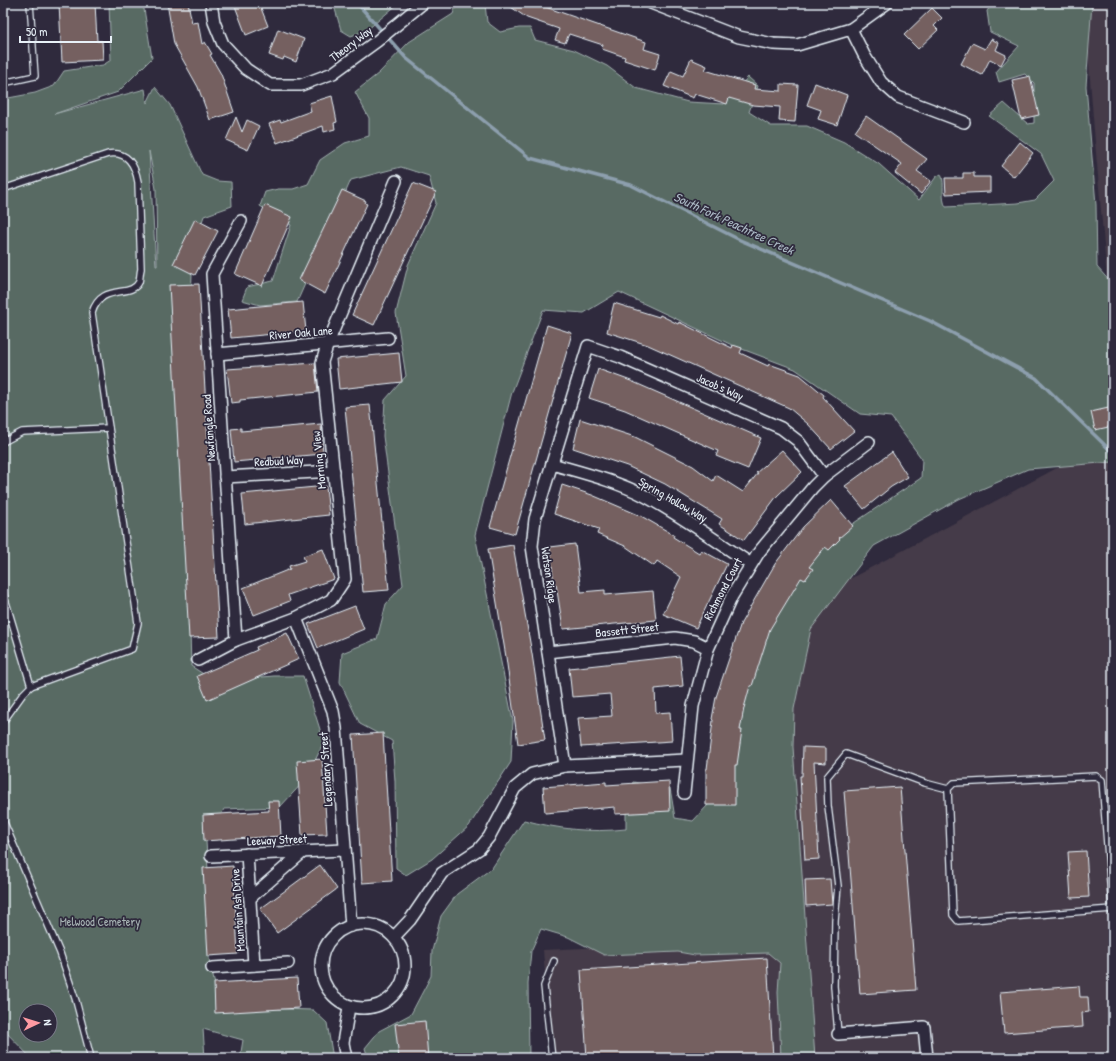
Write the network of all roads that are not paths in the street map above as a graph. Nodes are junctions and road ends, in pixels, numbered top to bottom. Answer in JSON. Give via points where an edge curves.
{"nodes":[{"id":1,"x":30,"y":3,"type":"edge"},
{"id":2,"x":211,"y":3,"type":"edge"},
{"id":3,"x":423,"y":3,"type":"edge"},
{"id":4,"x":650,"y":3,"type":"edge"},
{"id":5,"x":886,"y":3,"type":"edge"},
{"id":6,"x":851,"y":29,"type":"junction"},
{"id":7,"x":3,"y":83,"type":"edge"},
{"id":8,"x":964,"y":122,"type":"dead end"},
{"id":9,"x":396,"y":181,"type":"dead end"},
{"id":10,"x":3,"y":189,"type":"edge"},
{"id":11,"x":241,"y":221,"type":"dead end"},
{"id":12,"x":388,"y":338,"type":"dead end"},
{"id":13,"x":328,"y":343,"type":"junction"},
{"id":14,"x":588,"y":346,"type":"joint"},
{"id":15,"x":217,"y":354,"type":"junction"},
{"id":16,"x":109,"y":428,"type":"junction"},
{"id":17,"x":3,"y":442,"type":"edge"},
{"id":18,"x":869,"y":442,"type":"dead end"},
{"id":19,"x":552,"y":464,"type":"junction"},
{"id":20,"x":334,"y":471,"type":"junction"},
{"id":21,"x":824,"y":476,"type":"junction"},
{"id":22,"x":225,"y":477,"type":"junction"},
{"id":23,"x":751,"y":564,"type":"junction"},
{"id":24,"x":3,"y":592,"type":"edge"},
{"id":25,"x":296,"y":618,"type":"junction"},
{"id":26,"x":236,"y":640,"type":"junction"},
{"id":27,"x":708,"y":648,"type":"junction"},
{"id":28,"x":548,"y":652,"type":"junction"},
{"id":29,"x":198,"y":660,"type":"dead end"},
{"id":30,"x":31,"y":686,"type":"junction"},
{"id":31,"x":3,"y":722,"type":"edge"},
{"id":32,"x":686,"y":760,"type":"junction"},
{"id":33,"x":566,"y":766,"type":"junction"},
{"id":34,"x":948,"y":789,"type":"junction"},
{"id":35,"x":684,"y":793,"type":"dead end"},
{"id":36,"x":3,"y":820,"type":"edge"},
{"id":37,"x":344,"y":850,"type":"junction"},
{"id":38,"x":304,"y":851,"type":"junction"},
{"id":39,"x":247,"y":854,"type":"junction"},
{"id":40,"x":211,"y":856,"type":"dead end"},
{"id":41,"x":250,"y":898,"type":"junction"},
{"id":42,"x":1112,"y":909,"type":"edge"},
{"id":43,"x":1113,"y":918,"type":"edge"},
{"id":44,"x":351,"y":926,"type":"junction"},
{"id":45,"x":394,"y":936,"type":"junction"},
{"id":46,"x":554,"y":961,"type":"dead end"},
{"id":47,"x":288,"y":962,"type":"dead end"},
{"id":48,"x":254,"y":965,"type":"junction"},
{"id":49,"x":212,"y":968,"type":"dead end"},
{"id":50,"x":349,"y":1007,"type":"junction"},
{"id":51,"x":838,"y":1034,"type":"joint"},
{"id":52,"x":91,"y":1058,"type":"edge"},
{"id":53,"x":346,"y":1058,"type":"edge"},
{"id":54,"x":552,"y":1058,"type":"edge"},
{"id":55,"x":927,"y":1058,"type":"edge"}],
"edges":[{"from":1,"to":7,"type":"lane","via":[[35,76]]},
{"from":2,"to":3,"type":"street","name":"Theory Way","via":[[214,22],[222,44],[246,69],[270,85],[301,85],[333,73]]},
{"from":4,"to":6,"type":"street","via":[[739,37],[773,44],[797,44]]},
{"from":5,"to":6,"type":"street"},
{"from":6,"to":8,"type":"street","via":[[881,82],[898,97]]},
{"from":9,"to":13,"type":"street","name":"Morning View"},
{"from":10,"to":16,"type":"lane","via":[[118,153],[128,159],[135,169],[138,182],[141,269],[139,282],[133,288],[103,295],[95,302],[92,313]]},
{"from":11,"to":15,"type":"street","name":"Newfangle Road","via":[[212,274]]},
{"from":12,"to":13,"type":"street","name":"River Oak Lane"},
{"from":13,"to":15,"type":"street","name":"River Oak Lane"},
{"from":13,"to":20,"type":"street","name":"Morning View","via":[[322,362]]},
{"from":14,"to":19,"type":"street","name":"Watson Ridge"},
{"from":14,"to":21,"type":"street","name":"Jacob's Way","via":[[620,357],[780,428],[798,441]]},
{"from":15,"to":22,"type":"street","name":"Newfangle Road"},
{"from":16,"to":17,"type":"lane","via":[[22,432]]},
{"from":16,"to":30,"type":"lane","via":[[138,623],[132,649]]},
{"from":18,"to":21,"type":"street","name":"Richmond Court"},
{"from":19,"to":23,"type":"street","name":"Spring Hollow Way","via":[[608,480],[644,496]]},
{"from":19,"to":28,"type":"street","name":"Watson Ridge","via":[[535,518],[532,546]]},
{"from":20,"to":22,"type":"street","name":"Redbud Way"},
{"from":20,"to":25,"type":"street","name":"Morning View","via":[[345,579],[331,600]]},
{"from":21,"to":23,"type":"street","name":"Richmond Court","via":[[758,552]]},
{"from":22,"to":26,"type":"street","name":"Newfangle Road"},
{"from":23,"to":27,"type":"street","name":"Richmond Court","via":[[732,596]]},
{"from":24,"to":30,"type":"lane"},
{"from":25,"to":26,"type":"street","name":"Morning View"},
{"from":25,"to":37,"type":"street","name":"Legendary Street","via":[[333,711]]},
{"from":26,"to":29,"type":"street","name":"Morning View"},
{"from":27,"to":28,"type":"street","name":"Bassett Street","via":[[694,641],[675,638]]},
{"from":27,"to":32,"type":"street","name":"Richmond Court","via":[[693,706]]},
{"from":28,"to":33,"type":"street","name":"Watson Ridge"},
{"from":30,"to":31,"type":"lane"},
{"from":32,"to":33,"type":"street"},
{"from":32,"to":35,"type":"street","name":"Richmond Court"},
{"from":33,"to":45,"type":"street","via":[[532,774],[515,788],[489,837],[479,849],[442,873],[410,920]]},
{"from":34,"to":42,"type":"lane","via":[[954,784],[1096,776],[1102,780]]},
{"from":34,"to":42,"type":"lane","via":[[953,915],[958,921]]},
{"from":34,"to":51,"type":"lane","via":[[846,754],[828,777],[828,806],[838,886],[834,986]]},
{"from":36,"to":52,"type":"lane","via":[[60,953]]},
{"from":37,"to":38,"type":"street","name":"Leeway Street"},
{"from":37,"to":44,"type":"street","name":"Legendary Street"},
{"from":38,"to":39,"type":"street","name":"Leeway Street"},
{"from":38,"to":41,"type":"street"},
{"from":39,"to":40,"type":"street","name":"Leeway Street"},
{"from":39,"to":41,"type":"street","name":"Mountain Ash Drive"},
{"from":41,"to":48,"type":"street","name":"Mountain Ash Drive"},
{"from":42,"to":43,"type":"lane"},
{"from":44,"to":45,"type":"street","via":[[374,925]]},
{"from":44,"to":50,"type":"street","via":[[339,931],[330,940],[323,952],[321,965],[328,991]]},
{"from":45,"to":50,"type":"street","via":[[402,948],[406,962],[405,976],[399,990],[390,1000],[377,1007]]},
{"from":46,"to":54,"type":"lane","via":[[544,986]]},
{"from":47,"to":48,"type":"street"},
{"from":48,"to":49,"type":"street"},
{"from":50,"to":53,"type":"street","via":[[342,1043]]},
{"from":51,"to":55,"type":"street","via":[[924,1027]]}]}
